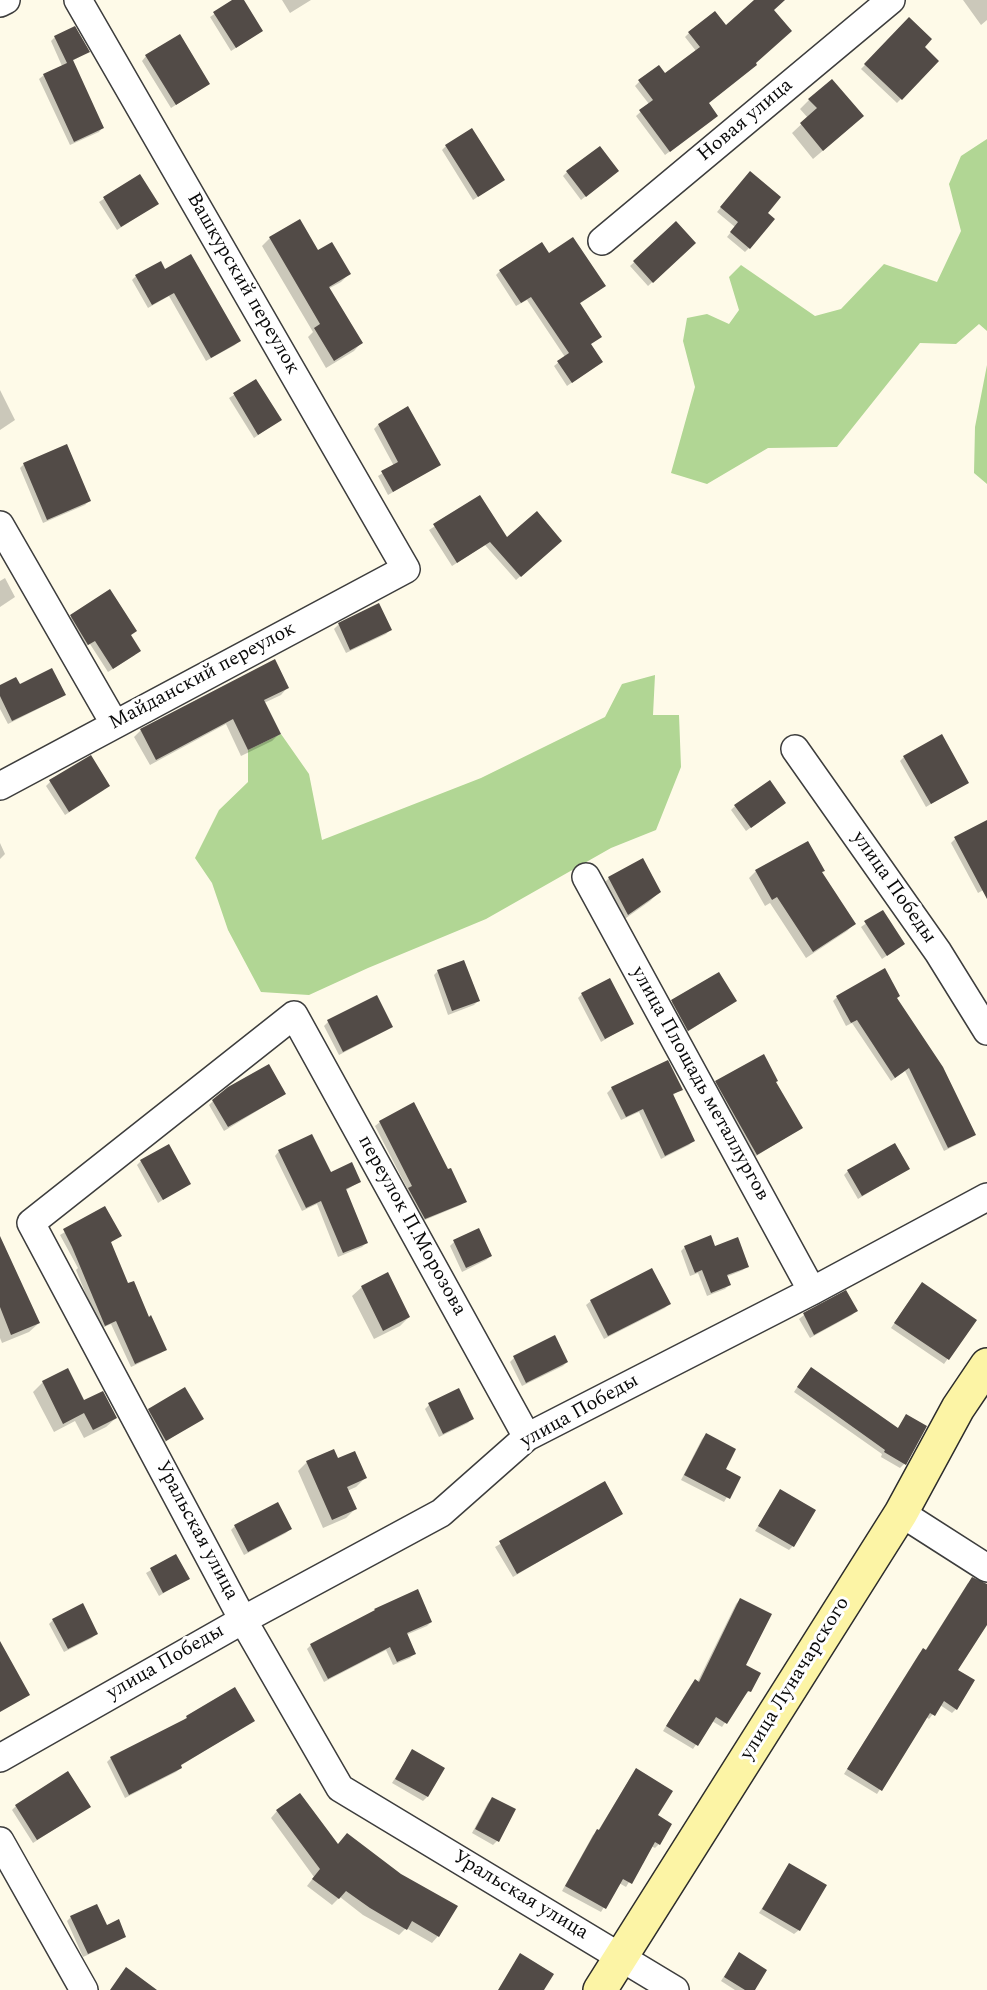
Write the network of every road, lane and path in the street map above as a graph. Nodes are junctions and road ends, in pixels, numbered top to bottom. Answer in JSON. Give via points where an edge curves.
{"nodes":[{"id":1,"x":6,"y":0,"type":"edge"},
{"id":2,"x":78,"y":0,"type":"edge"},
{"id":3,"x":891,"y":0,"type":"edge"},
{"id":4,"x":0,"y":3,"type":"edge"},
{"id":5,"x":602,"y":242,"type":"dead end"},
{"id":6,"x":0,"y":525,"type":"edge"},
{"id":7,"x":406,"y":569,"type":"joint"},
{"id":8,"x":114,"y":723,"type":"junction"},
{"id":9,"x":795,"y":749,"type":"dead end"},
{"id":10,"x":0,"y":786,"type":"edge"},
{"id":11,"x":586,"y":877,"type":"dead end"},
{"id":12,"x":294,"y":1015,"type":"joint"},
{"id":13,"x":987,"y":1030,"type":"edge"},
{"id":14,"x":987,"y":1197,"type":"edge"},
{"id":15,"x":812,"y":1291,"type":"junction"},
{"id":16,"x":987,"y":1365,"type":"edge"},
{"id":17,"x":526,"y":1437,"type":"junction"},
{"id":18,"x":901,"y":1513,"type":"junction"},
{"id":19,"x":987,"y":1568,"type":"edge"},
{"id":20,"x":243,"y":1620,"type":"junction"},
{"id":21,"x":0,"y":1758,"type":"edge"},
{"id":22,"x":0,"y":1841,"type":"edge"},
{"id":23,"x":620,"y":1956,"type":"junction"},
{"id":24,"x":84,"y":1990,"type":"edge"},
{"id":25,"x":600,"y":1990,"type":"edge"},
{"id":26,"x":675,"y":1990,"type":"edge"}],
"edges":[{"from":1,"to":4,"type":"street"},
{"from":2,"to":7,"type":"street","name":"Вашкурский переулок"},
{"from":3,"to":5,"type":"street","name":"Новая улица"},
{"from":6,"to":8,"type":"street"},
{"from":7,"to":8,"type":"street","name":"Майданский переулок"},
{"from":8,"to":10,"type":"street","name":"Майданский переулок"},
{"from":9,"to":13,"type":"street","name":"улица Победы","via":[[938,952]]},
{"from":11,"to":15,"type":"street","name":"улица Площадь металлургов"},
{"from":12,"to":17,"type":"street","name":"переулок П.Морозова"},
{"from":12,"to":20,"type":"street","name":"Уральская улица","via":[[31,1223]]},
{"from":14,"to":15,"type":"street","name":"улица Победы"},
{"from":15,"to":17,"type":"street","name":"улица Победы"},
{"from":16,"to":18,"type":"street","name":"улица Луначарского","via":[[958,1408]]},
{"from":17,"to":20,"type":"street","name":"улица Победы","via":[[441,1513]]},
{"from":18,"to":19,"type":"street"},
{"from":18,"to":23,"type":"street","name":"улица Луначарского"},
{"from":20,"to":21,"type":"street","name":"улица Победы"},
{"from":20,"to":23,"type":"street","name":"Уральская улица","via":[[340,1788]]},
{"from":22,"to":24,"type":"street"},
{"from":23,"to":25,"type":"street","name":"улица Луначарского"},
{"from":23,"to":26,"type":"street","name":"Уральская улица"}]}
